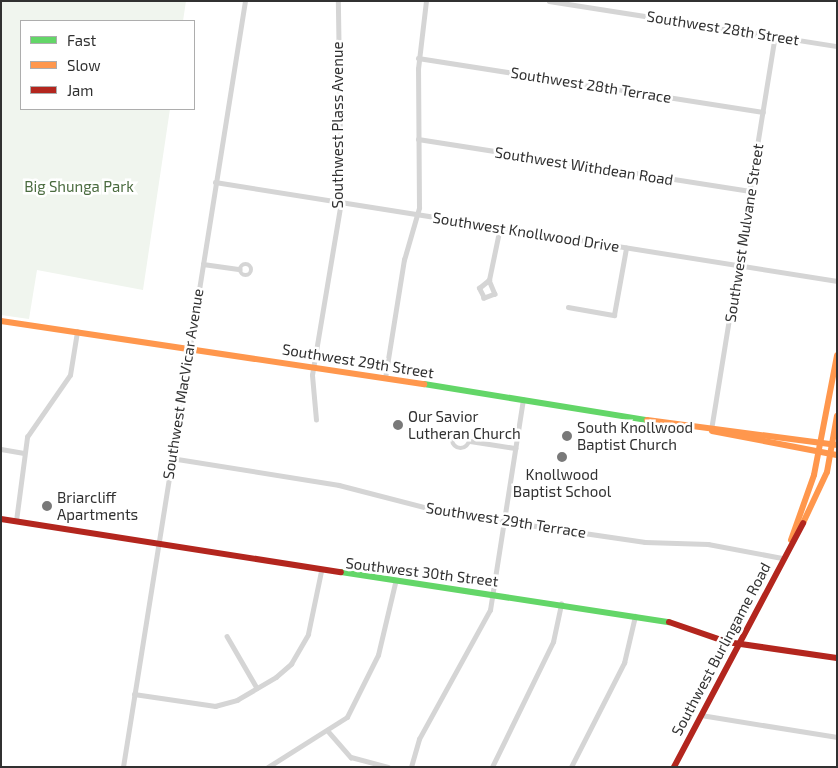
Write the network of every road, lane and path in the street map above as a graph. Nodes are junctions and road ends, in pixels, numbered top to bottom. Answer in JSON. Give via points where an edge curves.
{"nodes":[{"id":1,"x":245,"y":1,"type":"edge"},
{"id":2,"x":338,"y":1,"type":"edge"},
{"id":3,"x":426,"y":1,"type":"edge"},
{"id":4,"x":549,"y":1,"type":"edge"},
{"id":5,"x":775,"y":36,"type":"junction"},
{"id":6,"x":837,"y":46,"type":"edge"},
{"id":7,"x":418,"y":58,"type":"junction"},
{"id":8,"x":763,"y":112,"type":"junction"},
{"id":9,"x":418,"y":139,"type":"junction"},
{"id":10,"x":215,"y":182,"type":"junction"},
{"id":11,"x":750,"y":191,"type":"junction"},
{"id":12,"x":341,"y":202,"type":"junction"},
{"id":13,"x":418,"y":214,"type":"junction"},
{"id":14,"x":500,"y":227,"type":"junction"},
{"id":15,"x":626,"y":248,"type":"junction"},
{"id":16,"x":202,"y":264,"type":"junction"},
{"id":17,"x":738,"y":266,"type":"junction"},
{"id":18,"x":240,"y":269,"type":"dead end"},
{"id":19,"x":489,"y":280,"type":"junction"},
{"id":20,"x":837,"y":281,"type":"edge"},
{"id":21,"x":568,"y":307,"type":"dead end"},
{"id":22,"x":1,"y":321,"type":"edge"},
{"id":23,"x":78,"y":332,"type":"junction"},
{"id":24,"x":188,"y":347,"type":"junction"},
{"id":25,"x":837,"y":355,"type":"edge"},
{"id":26,"x":314,"y":367,"type":"junction"},
{"id":27,"x":385,"y":378,"type":"junction"},
{"id":28,"x":522,"y":400,"type":"junction"},
{"id":29,"x":837,"y":416,"type":"edge"},
{"id":30,"x":316,"y":420,"type":"dead end"},
{"id":31,"x":711,"y":430,"type":"junction"},
{"id":32,"x":470,"y":441,"type":"junction"},
{"id":33,"x":821,"y":442,"type":"junction"},
{"id":34,"x":834,"y":444,"type":"edge"},
{"id":35,"x":514,"y":448,"type":"junction"},
{"id":36,"x":1,"y":449,"type":"edge"},
{"id":37,"x":24,"y":453,"type":"junction"},
{"id":38,"x":819,"y":453,"type":"junction"},
{"id":39,"x":834,"y":455,"type":"edge"},
{"id":40,"x":171,"y":458,"type":"junction"},
{"id":41,"x":1,"y":519,"type":"edge"},
{"id":42,"x":504,"y":519,"type":"junction"},
{"id":43,"x":16,"y":521,"type":"junction"},
{"id":44,"x":158,"y":540,"type":"junction"},
{"id":45,"x":790,"y":543,"type":"junction"},
{"id":46,"x":782,"y":558,"type":"junction"},
{"id":47,"x":321,"y":571,"type":"junction"},
{"id":48,"x":395,"y":583,"type":"junction"},
{"id":49,"x":493,"y":594,"type":"junction"},
{"id":50,"x":561,"y":604,"type":"junction"},
{"id":51,"x":634,"y":616,"type":"junction"},
{"id":52,"x":227,"y":636,"type":"dead end"},
{"id":53,"x":738,"y":643,"type":"junction"},
{"id":54,"x":837,"y":658,"type":"edge"},
{"id":55,"x":257,"y":688,"type":"junction"},
{"id":56,"x":134,"y":694,"type":"junction"},
{"id":57,"x":701,"y":714,"type":"junction"},
{"id":58,"x":328,"y":731,"type":"junction"},
{"id":59,"x":837,"y":737,"type":"edge"},
{"id":60,"x":124,"y":767,"type":"edge"},
{"id":61,"x":268,"y":767,"type":"edge"},
{"id":62,"x":388,"y":767,"type":"edge"},
{"id":63,"x":411,"y":767,"type":"edge"},
{"id":64,"x":492,"y":767,"type":"edge"},
{"id":65,"x":571,"y":767,"type":"edge"},
{"id":66,"x":674,"y":767,"type":"edge"}],
"edges":[{"from":1,"to":10,"type":"street","name":"Southwest MacVicar Avenue"},
{"from":2,"to":12,"type":"street","name":"Southwest Plass Avenue"},
{"from":3,"to":7,"type":"street"},
{"from":4,"to":5,"type":"street","name":"Southwest 28th Street"},
{"from":5,"to":6,"type":"street","name":"Southwest 28th Street"},
{"from":5,"to":8,"type":"street","name":"Southwest Mulvane Street"},
{"from":7,"to":8,"type":"street","name":"Southwest 28th Terrace"},
{"from":7,"to":9,"type":"street"},
{"from":8,"to":11,"type":"street","name":"Southwest Mulvane Street"},
{"from":9,"to":11,"type":"street","name":"Southwest Withdean Road"},
{"from":9,"to":13,"type":"street"},
{"from":10,"to":12,"type":"street","name":"Southwest Knollwood Drive"},
{"from":10,"to":16,"type":"street","name":"Southwest MacVicar Avenue"},
{"from":11,"to":17,"type":"street","name":"Southwest Mulvane Street"},
{"from":12,"to":13,"type":"street","name":"Southwest Knollwood Drive"},
{"from":12,"to":26,"type":"street","name":"Southwest Plass Avenue"},
{"from":13,"to":14,"type":"street","name":"Southwest Knollwood Drive"},
{"from":13,"to":27,"type":"street","via":[[404,260]]},
{"from":14,"to":15,"type":"street","name":"Southwest Knollwood Drive"},
{"from":14,"to":19,"type":"street"},
{"from":15,"to":17,"type":"street","name":"Southwest Knollwood Drive"},
{"from":15,"to":21,"type":"street","via":[[614,314]]},
{"from":16,"to":18,"type":"street"},
{"from":16,"to":24,"type":"street","name":"Southwest MacVicar Avenue"},
{"from":17,"to":20,"type":"street","name":"Southwest Knollwood Drive"},
{"from":17,"to":31,"type":"street","name":"Southwest Mulvane Street"},
{"from":19,"to":19,"type":"street","via":[[479,288],[484,298],[495,294]]},
{"from":22,"to":23,"type":"main road","name":"Southwest 29th Street"},
{"from":23,"to":24,"type":"main road","name":"Southwest 29th Street"},
{"from":23,"to":37,"type":"street","via":[[70,375],[32,428]]},
{"from":24,"to":26,"type":"main road","name":"Southwest 29th Street"},
{"from":24,"to":40,"type":"street","name":"Southwest MacVicar Avenue"},
{"from":25,"to":33,"type":"main road","name":"Southwest Burlingame Road"},
{"from":26,"to":27,"type":"main road","name":"Southwest 29th Street"},
{"from":26,"to":30,"type":"street","name":"Southwest Plass Avenue","via":[[311,394]]},
{"from":27,"to":28,"type":"main road","name":"Southwest 29th Street"},
{"from":28,"to":31,"type":"main road","name":"Southwest 29th Street"},
{"from":28,"to":35,"type":"street"},
{"from":29,"to":34,"type":"main road","name":"Southwest Burlingame Road"},
{"from":31,"to":33,"type":"main road","name":"Southwest 29th Street","via":[[734,429]]},
{"from":31,"to":38,"type":"main road","name":"Southwest 29th Street"},
{"from":32,"to":32,"type":"street","via":[[462,431],[452,439],[461,449]]},
{"from":32,"to":35,"type":"street"},
{"from":33,"to":34,"type":"main road","name":"Southwest 29th Street"},
{"from":33,"to":38,"type":"main road","name":"Southwest Burlingame Road"},
{"from":34,"to":39,"type":"main road","name":"Southwest Burlingame Road"},
{"from":35,"to":42,"type":"street"},
{"from":36,"to":37,"type":"street"},
{"from":37,"to":43,"type":"street"},
{"from":38,"to":39,"type":"main road","name":"Southwest 29th Street"},
{"from":38,"to":45,"type":"main road","name":"Southwest Burlingame Road"},
{"from":39,"to":45,"type":"main road","name":"Southwest Burlingame Road","via":[[815,501]]},
{"from":40,"to":42,"type":"street","name":"Southwest 29th Terrace","via":[[344,486],[447,513]]},
{"from":40,"to":44,"type":"street","name":"Southwest MacVicar Avenue"},
{"from":41,"to":43,"type":"main road","name":"Southwest 30th Street"},
{"from":42,"to":46,"type":"street","name":"Southwest 29th Terrace","via":[[645,542],[708,544]]},
{"from":42,"to":49,"type":"street"},
{"from":43,"to":44,"type":"main road","name":"Southwest 30th Street"},
{"from":44,"to":47,"type":"main road","name":"Southwest 30th Street"},
{"from":44,"to":56,"type":"street","name":"Southwest MacVicar Avenue"},
{"from":45,"to":46,"type":"main road","name":"Southwest Burlingame Road"},
{"from":46,"to":53,"type":"main road","name":"Southwest Burlingame Road"},
{"from":47,"to":48,"type":"main road","name":"Southwest 30th Street"},
{"from":47,"to":55,"type":"street","via":[[314,614],[298,654],[283,672]]},
{"from":48,"to":49,"type":"main road","name":"Southwest 30th Street"},
{"from":48,"to":58,"type":"street","via":[[384,640],[372,670],[347,717]]},
{"from":49,"to":50,"type":"main road","name":"Southwest 30th Street"},
{"from":49,"to":63,"type":"street","via":[[488,614],[418,739]]},
{"from":50,"to":51,"type":"main road","name":"Southwest 30th Street"},
{"from":50,"to":64,"type":"street","via":[[553,642]]},
{"from":51,"to":53,"type":"main road","name":"Southwest 30th Street","via":[[681,624]]},
{"from":51,"to":65,"type":"street","via":[[624,663]]},
{"from":52,"to":55,"type":"street"},
{"from":53,"to":54,"type":"main road","name":"Southwest 30th Street"},
{"from":53,"to":57,"type":"main road","name":"Southwest Burlingame Road"},
{"from":55,"to":56,"type":"street","via":[[215,706]]},
{"from":56,"to":60,"type":"street","name":"Southwest MacVicar Avenue"},
{"from":57,"to":59,"type":"street"},
{"from":57,"to":66,"type":"main road","name":"Southwest Burlingame Road"},
{"from":58,"to":61,"type":"street"},
{"from":58,"to":62,"type":"street","via":[[351,757]]}]}
